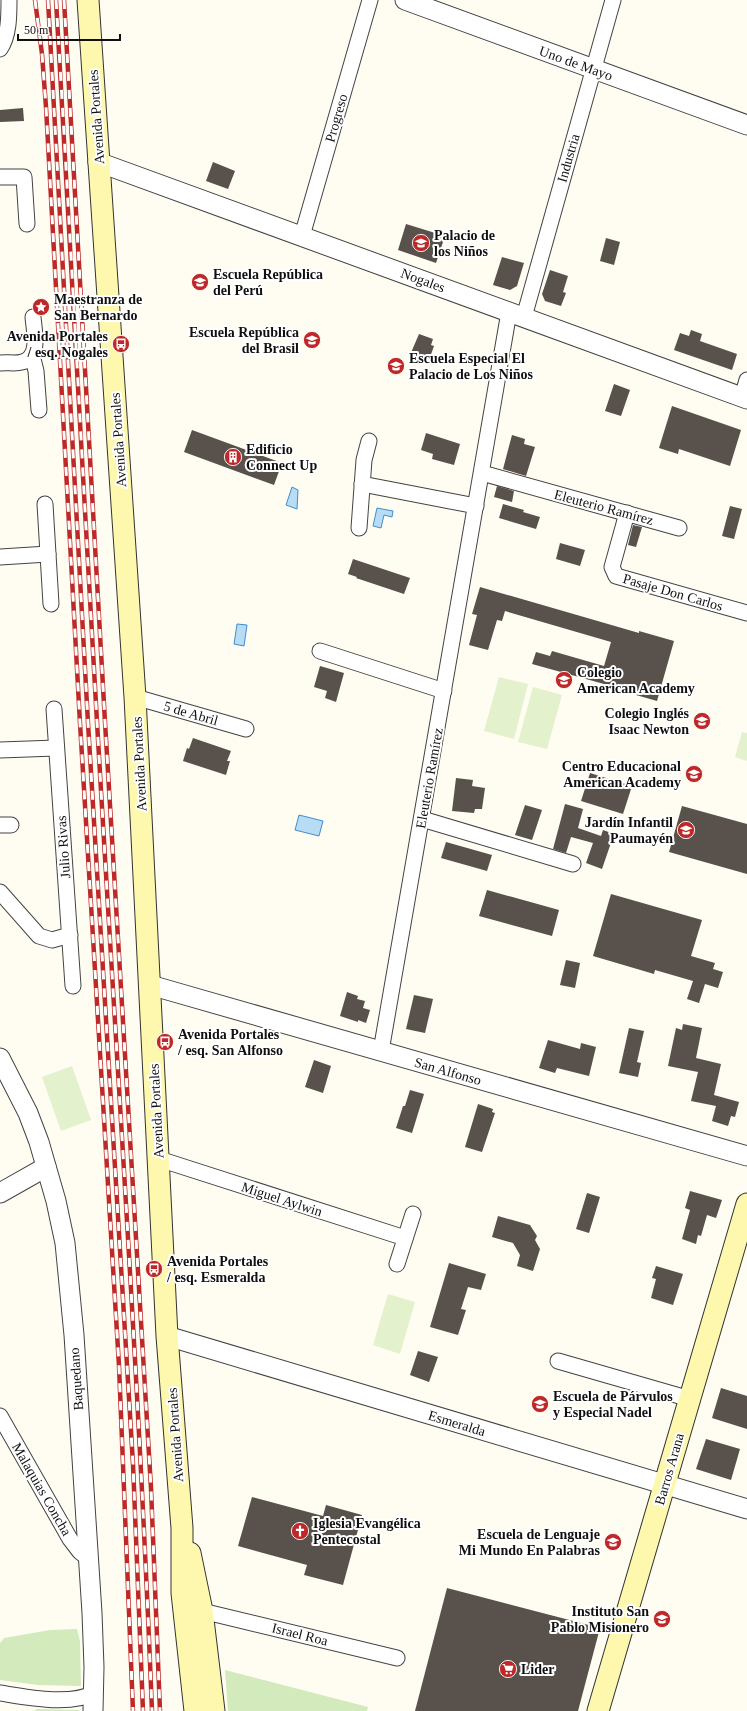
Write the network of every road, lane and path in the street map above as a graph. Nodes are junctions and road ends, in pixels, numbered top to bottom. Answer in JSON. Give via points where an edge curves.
{"nodes":[{"id":1,"x":9,"y":0,"type":"edge"},
{"id":2,"x":88,"y":0,"type":"edge"},
{"id":3,"x":370,"y":0,"type":"edge"},
{"id":4,"x":405,"y":0,"type":"edge"},
{"id":5,"x":613,"y":0,"type":"edge"},
{"id":6,"x":0,"y":49,"type":"edge"},
{"id":7,"x":593,"y":69,"type":"junction"},
{"id":8,"x":747,"y":125,"type":"edge"},
{"id":9,"x":98,"y":162,"type":"junction"},
{"id":10,"x":0,"y":177,"type":"edge"},
{"id":11,"x":27,"y":224,"type":"dead end"},
{"id":12,"x":302,"y":236,"type":"junction"},
{"id":13,"x":516,"y":314,"type":"junction"},
{"id":14,"x":33,"y":317,"type":"dead end"},
{"id":15,"x":32,"y":355,"type":"junction"},
{"id":16,"x":0,"y":363,"type":"edge"},
{"id":17,"x":745,"y":392,"type":"edge"},
{"id":18,"x":39,"y":410,"type":"dead end"},
{"id":19,"x":369,"y":441,"type":"dead end"},
{"id":20,"x":482,"y":473,"type":"junction"},
{"id":21,"x":362,"y":484,"type":"junction"},
{"id":22,"x":45,"y":504,"type":"dead end"},
{"id":23,"x":476,"y":506,"type":"junction"},
{"id":24,"x":627,"y":513,"type":"junction"},
{"id":25,"x":359,"y":528,"type":"dead end"},
{"id":26,"x":679,"y":528,"type":"dead end"},
{"id":27,"x":48,"y":554,"type":"junction"},
{"id":28,"x":0,"y":557,"type":"edge"},
{"id":29,"x":51,"y":604,"type":"dead end"},
{"id":30,"x":747,"y":613,"type":"edge"},
{"id":31,"x":320,"y":651,"type":"dead end"},
{"id":32,"x":444,"y":691,"type":"junction"},
{"id":33,"x":136,"y":697,"type":"junction"},
{"id":34,"x":54,"y":709,"type":"dead end"},
{"id":35,"x":246,"y":729,"type":"dead end"},
{"id":36,"x":56,"y":748,"type":"junction"},
{"id":37,"x":0,"y":750,"type":"edge"},
{"id":38,"x":422,"y":819,"type":"junction"},
{"id":39,"x":573,"y":864,"type":"dead end"},
{"id":40,"x":0,"y":892,"type":"edge"},
{"id":41,"x":70,"y":935,"type":"junction"},
{"id":42,"x":150,"y":985,"type":"junction"},
{"id":43,"x":73,"y":986,"type":"dead end"},
{"id":44,"x":381,"y":1051,"type":"junction"},
{"id":45,"x":0,"y":1058,"type":"edge"},
{"id":46,"x":747,"y":1156,"type":"edge"},
{"id":47,"x":159,"y":1159,"type":"junction"},
{"id":48,"x":46,"y":1167,"type":"junction"},
{"id":49,"x":0,"y":1193,"type":"edge"},
{"id":50,"x":747,"y":1204,"type":"edge"},
{"id":51,"x":413,"y":1214,"type":"dead end"},
{"id":52,"x":405,"y":1238,"type":"junction"},
{"id":53,"x":397,"y":1264,"type":"dead end"},
{"id":54,"x":168,"y":1336,"type":"junction"},
{"id":55,"x":558,"y":1361,"type":"dead end"},
{"id":56,"x":690,"y":1399,"type":"junction"},
{"id":57,"x":0,"y":1416,"type":"edge"},
{"id":58,"x":664,"y":1485,"type":"junction"},
{"id":59,"x":747,"y":1509,"type":"edge"},
{"id":60,"x":182,"y":1528,"type":"junction"},
{"id":61,"x":88,"y":1558,"type":"junction"},
{"id":62,"x":202,"y":1611,"type":"junction"},
{"id":63,"x":397,"y":1658,"type":"dead end"},
{"id":64,"x":0,"y":1692,"type":"edge"},
{"id":65,"x":94,"y":1702,"type":"edge"},
{"id":66,"x":195,"y":1711,"type":"edge"},
{"id":67,"x":214,"y":1711,"type":"edge"},
{"id":68,"x":598,"y":1711,"type":"edge"}],
"edges":[{"from":1,"to":6,"type":"street","via":[[8,28]]},
{"from":2,"to":9,"type":"main road","name":"Avenida Portales"},
{"from":3,"to":12,"type":"street","name":"Progreso"},
{"from":4,"to":7,"type":"street","name":"Uno de Mayo"},
{"from":5,"to":7,"type":"street","name":"Industria"},
{"from":7,"to":8,"type":"street","name":"Uno de Mayo"},
{"from":7,"to":13,"type":"street","name":"Industria"},
{"from":9,"to":12,"type":"street","name":"Nogales"},
{"from":9,"to":33,"type":"main road","name":"Avenida Portales"},
{"from":10,"to":11,"type":"street","via":[[24,177]]},
{"from":12,"to":13,"type":"street","name":"Nogales"},
{"from":13,"to":17,"type":"street","name":"Nogales"},
{"from":13,"to":20,"type":"street","name":"Eleuterio Ramírez"},
{"from":14,"to":15,"type":"street","via":[[35,344]]},
{"from":15,"to":16,"type":"street","via":[[22,362]]},
{"from":15,"to":18,"type":"street"},
{"from":19,"to":21,"type":"street"},
{"from":20,"to":23,"type":"street","name":"Eleuterio Ramírez"},
{"from":20,"to":24,"type":"street","name":"Eleuterio Ramírez"},
{"from":21,"to":23,"type":"street"},
{"from":21,"to":25,"type":"street"},
{"from":22,"to":27,"type":"street"},
{"from":23,"to":32,"type":"street","name":"Eleuterio Ramírez"},
{"from":24,"to":26,"type":"street","name":"Eleuterio Ramírez"},
{"from":24,"to":30,"type":"street","name":"Pasaje Don Carlos","via":[[612,567],[616,576]]},
{"from":27,"to":28,"type":"street"},
{"from":27,"to":29,"type":"street"},
{"from":31,"to":32,"type":"street"},
{"from":32,"to":38,"type":"street","name":"Eleuterio Ramírez"},
{"from":33,"to":35,"type":"street","name":"5 de Abril"},
{"from":33,"to":42,"type":"main road","name":"Avenida Portales"},
{"from":34,"to":36,"type":"street","name":"Julio Rivas"},
{"from":36,"to":37,"type":"street"},
{"from":36,"to":41,"type":"street","name":"Julio Rivas"},
{"from":38,"to":39,"type":"street"},
{"from":38,"to":44,"type":"street","name":"Eleuterio Ramírez"},
{"from":40,"to":41,"type":"street","via":[[39,936],[52,940]]},
{"from":41,"to":43,"type":"street","name":"Julio Rivas"},
{"from":42,"to":44,"type":"street","name":"San Alfonso"},
{"from":42,"to":47,"type":"main road","name":"Avenida Portales"},
{"from":44,"to":46,"type":"street","name":"San Alfonso"},
{"from":45,"to":48,"type":"street","name":"Baquedano","via":[[28,1113]]},
{"from":47,"to":52,"type":"street","name":"Miguel Aylwin"},
{"from":47,"to":54,"type":"main road","name":"Avenida Portales"},
{"from":48,"to":49,"type":"street"},
{"from":48,"to":61,"type":"street","name":"Baquedano","via":[[61,1222],[68,1267]]},
{"from":50,"to":56,"type":"main road","name":"Barros Arana"},
{"from":51,"to":52,"type":"street"},
{"from":52,"to":53,"type":"street"},
{"from":54,"to":58,"type":"street","name":"Esmeralda"},
{"from":54,"to":60,"type":"main road","name":"Avenida Portales"},
{"from":55,"to":56,"type":"street"},
{"from":56,"to":58,"type":"main road","name":"Barros Arana"},
{"from":57,"to":61,"type":"street","name":"Malaquias Concha","via":[[70,1539]]},
{"from":58,"to":59,"type":"street","name":"Esmeralda"},
{"from":58,"to":68,"type":"main road","name":"Barros Arana"},
{"from":60,"to":62,"type":"main road","name":"Avenida Portales"},
{"from":60,"to":66,"type":"main road","name":"Avenida Portales","via":[[182,1593]]},
{"from":61,"to":65,"type":"street","name":"Baquedano"},
{"from":62,"to":63,"type":"street","name":"Israel Roa"},
{"from":62,"to":67,"type":"main road","name":"Avenida Portales"},
{"from":64,"to":65,"type":"street","via":[[50,1699],[84,1697]]}]}
